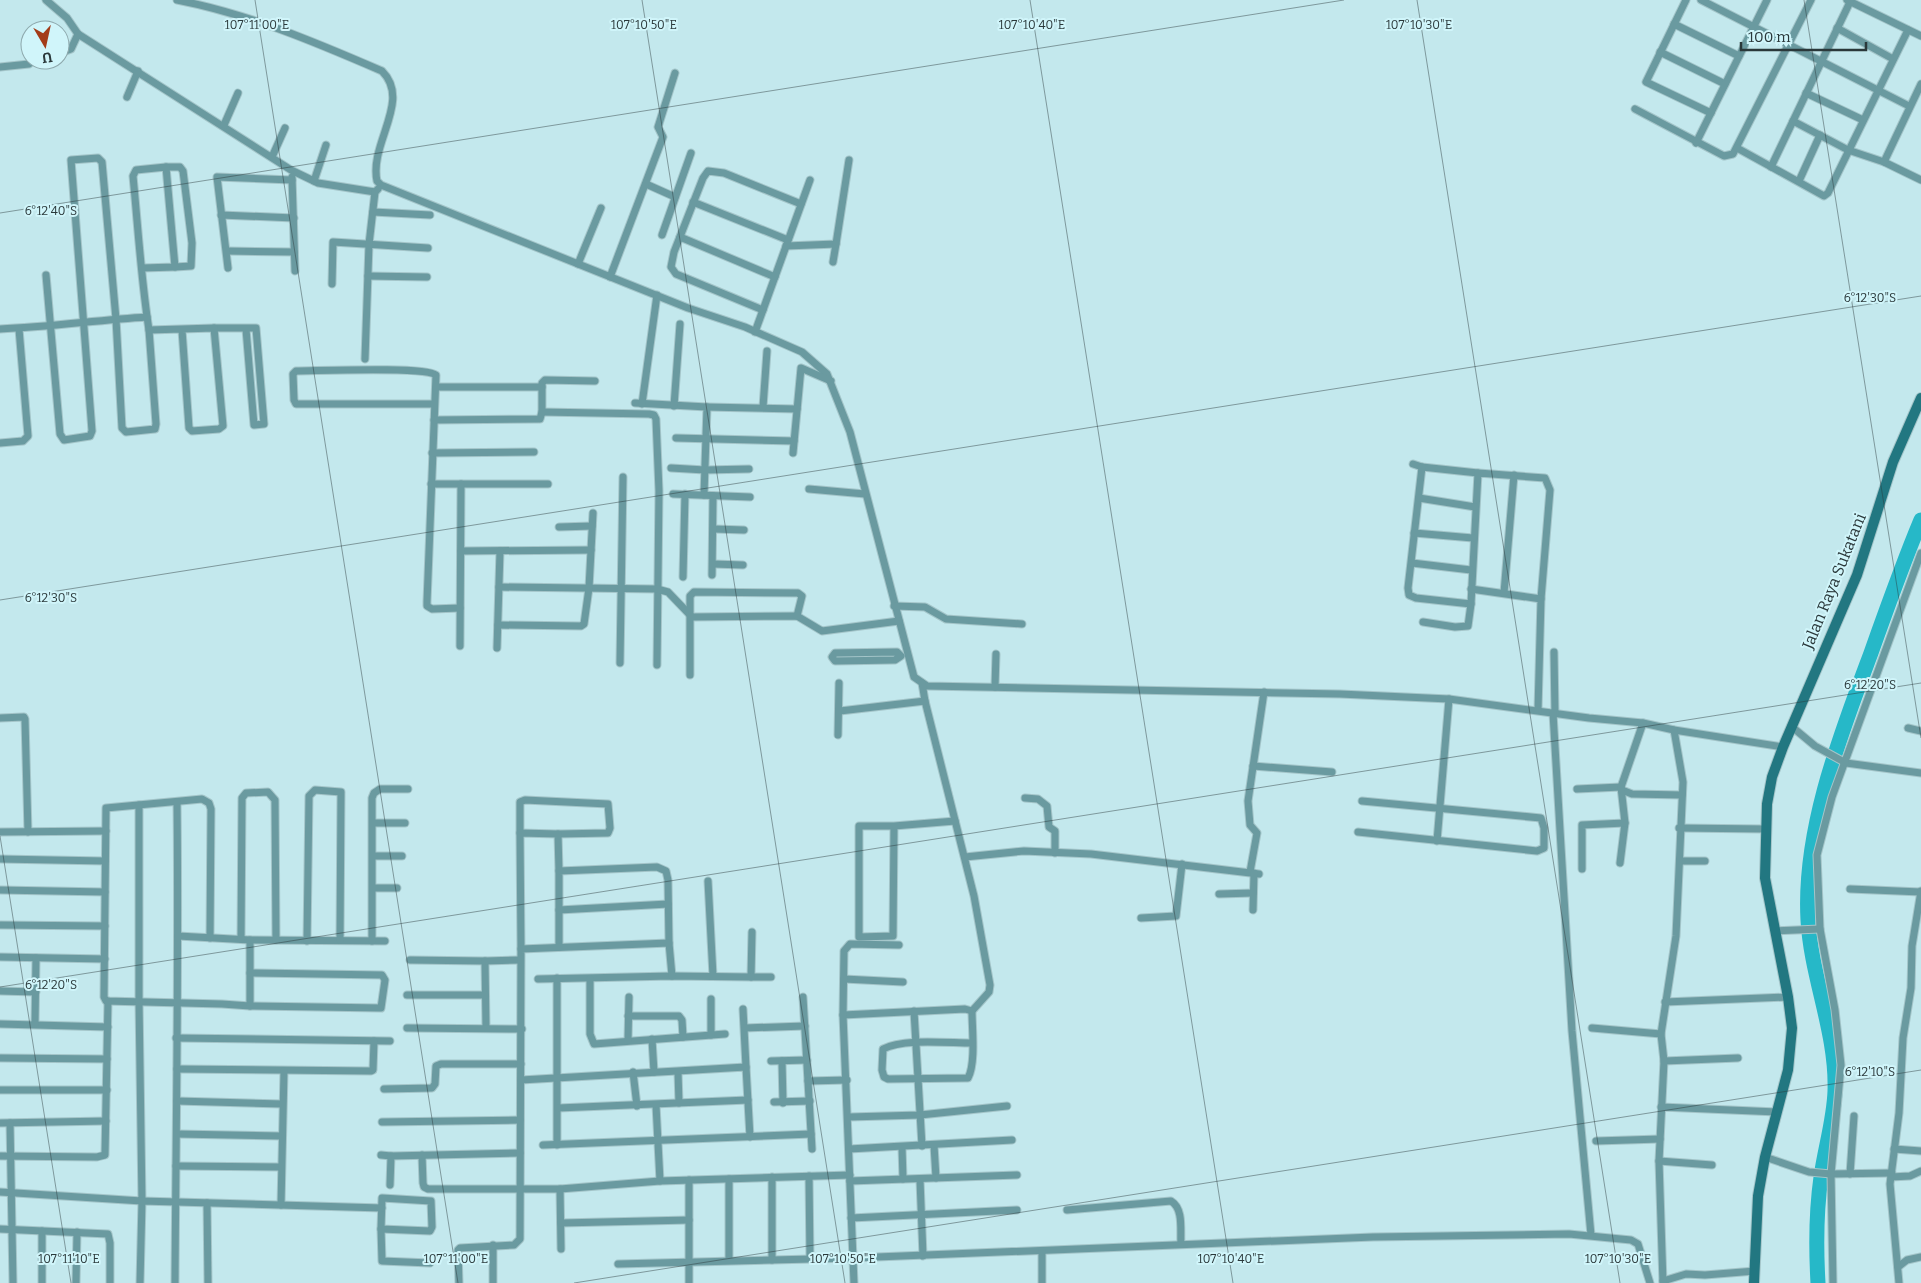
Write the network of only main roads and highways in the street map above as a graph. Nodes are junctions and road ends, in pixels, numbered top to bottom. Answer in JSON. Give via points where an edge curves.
{"nodes":[{"id":1,"x":1921,"y":398,"type":"edge"},
{"id":2,"x":1754,"y":1283,"type":"edge"}],
"edges":[{"from":1,"to":2,"type":"main road","name":"Jalan Raya Sukatani","via":[[1893,462],[1856,575],[1772,777],[1765,829],[1765,878],[1792,1028],[1788,1070],[1758,1196]]}]}
